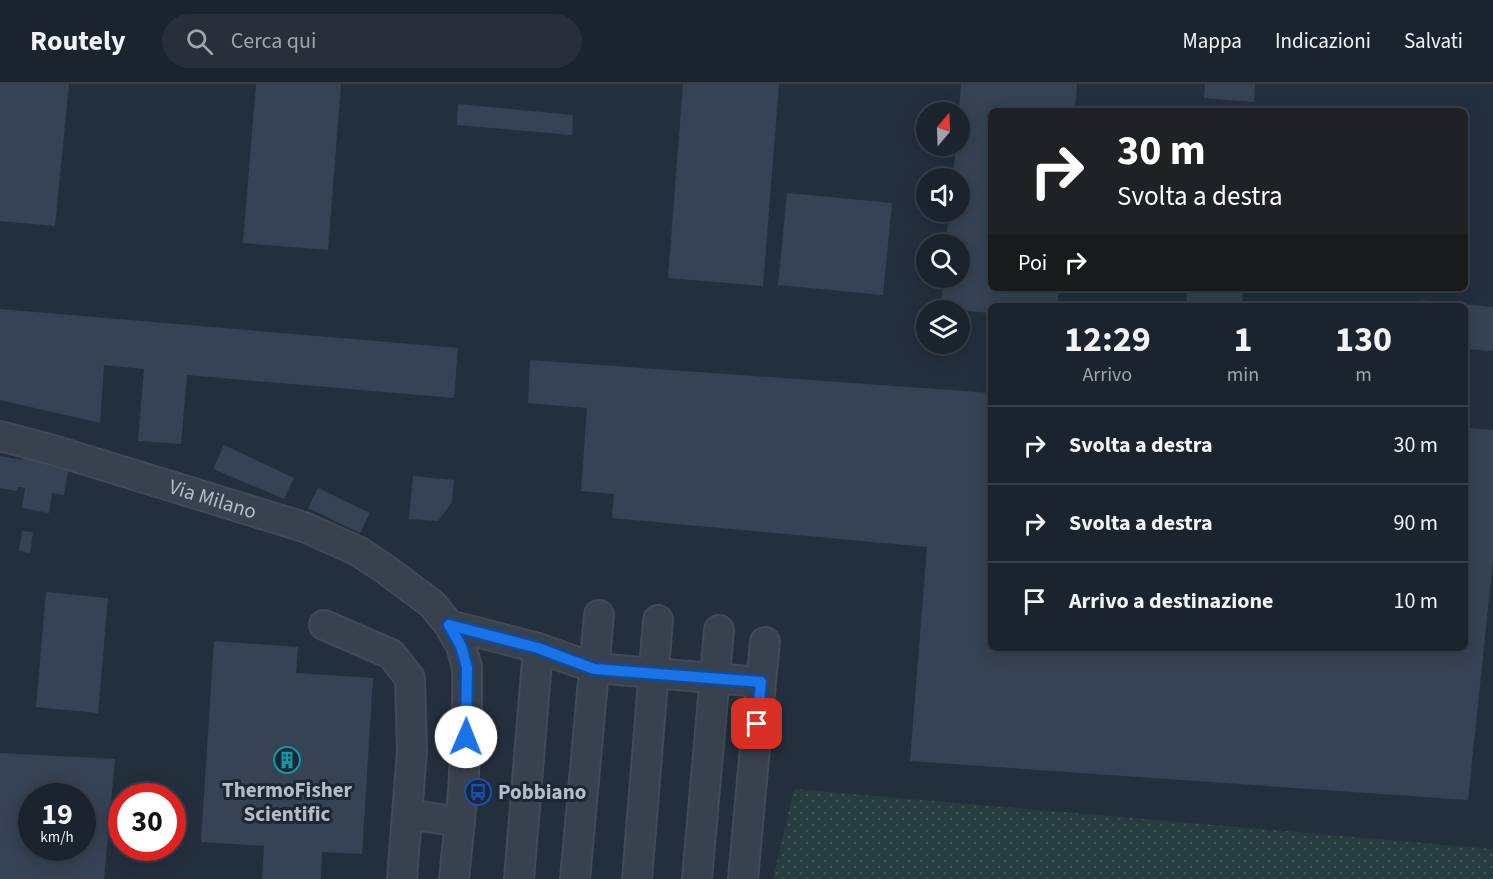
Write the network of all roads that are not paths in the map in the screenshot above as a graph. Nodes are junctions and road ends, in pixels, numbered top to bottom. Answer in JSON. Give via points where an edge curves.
{"nodes":[{"id":1,"x":0,"y":436,"type":"edge"},
{"id":2,"x":598,"y":615,"type":"dead end"},
{"id":3,"x":658,"y":620,"type":"dead end"},
{"id":4,"x":324,"y":625,"type":"dead end"},
{"id":5,"x":449,"y":625,"type":"junction"},
{"id":6,"x":719,"y":630,"type":"dead end"},
{"id":7,"x":765,"y":642,"type":"dead end"},
{"id":8,"x":538,"y":648,"type":"junction"},
{"id":9,"x":594,"y":669,"type":"junction"},
{"id":10,"x":654,"y":673,"type":"junction"},
{"id":11,"x":714,"y":678,"type":"junction"},
{"id":12,"x":761,"y":682,"type":"junction"},
{"id":13,"x":407,"y":814,"type":"junction"},
{"id":14,"x":460,"y":822,"type":"junction"},
{"id":15,"x":402,"y":879,"type":"edge"},
{"id":16,"x":454,"y":879,"type":"edge"},
{"id":17,"x":519,"y":879,"type":"edge"},
{"id":18,"x":575,"y":879,"type":"edge"},
{"id":19,"x":637,"y":879,"type":"edge"},
{"id":20,"x":697,"y":879,"type":"edge"},
{"id":21,"x":743,"y":879,"type":"edge"}],
"edges":[{"from":1,"to":5,"type":"street","name":"Via Milano","via":[[304,527],[358,551],[432,604]]},
{"from":2,"to":9,"type":"street"},
{"from":3,"to":10,"type":"street"},
{"from":4,"to":13,"type":"street","via":[[391,654],[410,678],[412,751]]},
{"from":5,"to":8,"type":"street"},
{"from":5,"to":14,"type":"street","name":"Via Milano","via":[[467,667]]},
{"from":6,"to":11,"type":"street"},
{"from":7,"to":12,"type":"street"},
{"from":8,"to":9,"type":"street"},
{"from":8,"to":17,"type":"street"},
{"from":9,"to":10,"type":"street"},
{"from":9,"to":18,"type":"street"},
{"from":10,"to":11,"type":"street"},
{"from":10,"to":19,"type":"street"},
{"from":11,"to":12,"type":"street"},
{"from":11,"to":20,"type":"street"},
{"from":12,"to":21,"type":"street"},
{"from":13,"to":14,"type":"street"},
{"from":13,"to":15,"type":"street"},
{"from":14,"to":16,"type":"street","name":"Via Milano"}]}
